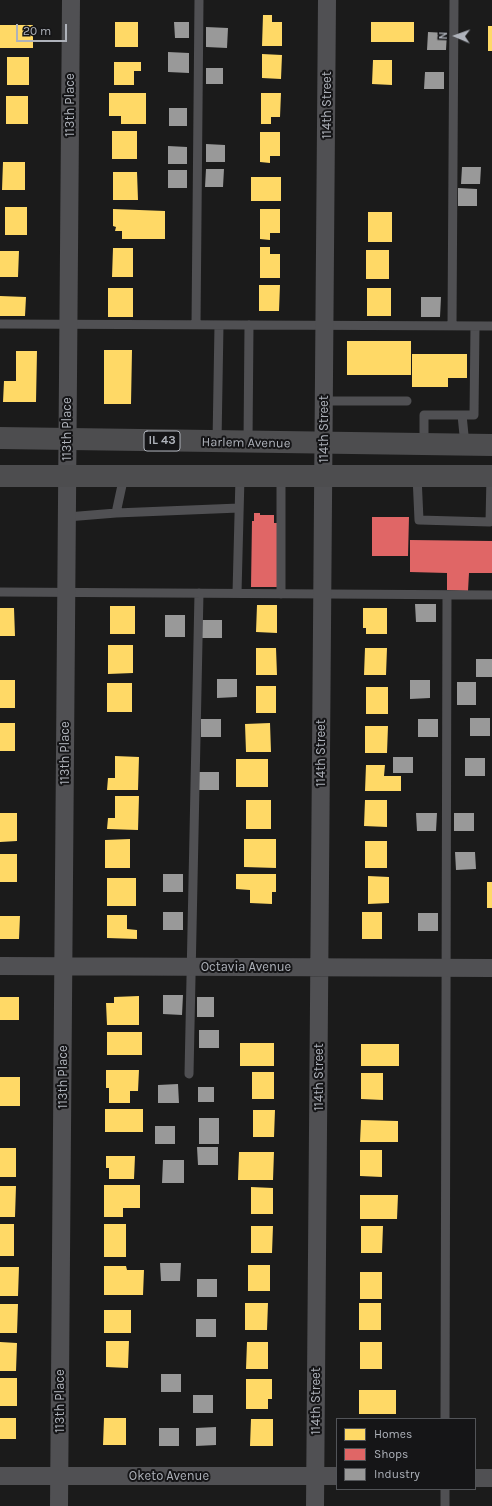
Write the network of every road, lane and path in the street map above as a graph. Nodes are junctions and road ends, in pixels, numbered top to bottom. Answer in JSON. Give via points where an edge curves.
{"nodes":[{"id":1,"x":71,"y":0,"type":"edge"},
{"id":2,"x":199,"y":0,"type":"edge"},
{"id":3,"x":327,"y":0,"type":"edge"},
{"id":4,"x":454,"y":0,"type":"edge"},
{"id":5,"x":0,"y":324,"type":"edge"},
{"id":6,"x":68,"y":324,"type":"junction"},
{"id":7,"x":196,"y":325,"type":"junction"},
{"id":8,"x":219,"y":325,"type":"junction"},
{"id":9,"x":249,"y":325,"type":"junction"},
{"id":10,"x":325,"y":325,"type":"junction"},
{"id":11,"x":452,"y":326,"type":"junction"},
{"id":12,"x":475,"y":326,"type":"junction"},
{"id":13,"x":492,"y":326,"type":"edge"},
{"id":14,"x":324,"y":401,"type":"junction"},
{"id":15,"x":407,"y":401,"type":"dead end"},
{"id":16,"x":462,"y":415,"type":"junction"},
{"id":17,"x":0,"y":438,"type":"edge"},
{"id":18,"x":67,"y":439,"type":"junction"},
{"id":19,"x":217,"y":442,"type":"junction"},
{"id":20,"x":248,"y":442,"type":"junction"},
{"id":21,"x":324,"y":444,"type":"junction"},
{"id":22,"x":424,"y":445,"type":"junction"},
{"id":23,"x":465,"y":445,"type":"junction"},
{"id":24,"x":492,"y":445,"type":"edge"},
{"id":25,"x":0,"y":476,"type":"edge"},
{"id":26,"x":67,"y":476,"type":"junction"},
{"id":27,"x":124,"y":476,"type":"junction"},
{"id":28,"x":240,"y":476,"type":"junction"},
{"id":29,"x":417,"y":476,"type":"junction"},
{"id":30,"x":492,"y":476,"type":"edge"},
{"id":31,"x":281,"y":477,"type":"junction"},
{"id":32,"x":324,"y":477,"type":"junction"},
{"id":33,"x":239,"y":508,"type":"junction"},
{"id":34,"x":116,"y":513,"type":"junction"},
{"id":35,"x":67,"y":517,"type":"junction"},
{"id":36,"x":0,"y":592,"type":"edge"},
{"id":37,"x":66,"y":592,"type":"junction"},
{"id":38,"x":199,"y":593,"type":"junction"},
{"id":39,"x":237,"y":593,"type":"junction"},
{"id":40,"x":280,"y":594,"type":"junction"},
{"id":41,"x":323,"y":594,"type":"junction"},
{"id":42,"x":447,"y":595,"type":"junction"},
{"id":43,"x":492,"y":595,"type":"edge"},
{"id":44,"x":0,"y":966,"type":"edge"},
{"id":45,"x":63,"y":966,"type":"junction"},
{"id":46,"x":190,"y":967,"type":"junction"},
{"id":47,"x":320,"y":967,"type":"junction"},
{"id":48,"x":446,"y":968,"type":"junction"},
{"id":49,"x":492,"y":968,"type":"edge"},
{"id":50,"x":188,"y":1074,"type":"dead end"},
{"id":51,"x":445,"y":1418,"type":"edge"},
{"id":52,"x":0,"y":1476,"type":"edge"},
{"id":53,"x":59,"y":1476,"type":"junction"},
{"id":54,"x":316,"y":1476,"type":"junction"},
{"id":55,"x":336,"y":1476,"type":"edge"},
{"id":56,"x":476,"y":1478,"type":"edge"},
{"id":57,"x":492,"y":1478,"type":"edge"},
{"id":58,"x":445,"y":1490,"type":"edge"},
{"id":59,"x":59,"y":1506,"type":"edge"},
{"id":60,"x":315,"y":1506,"type":"edge"},
{"id":61,"x":445,"y":1506,"type":"edge"}],
"edges":[{"from":1,"to":6,"type":"street","name":"113th Place"},
{"from":2,"to":7,"type":"lane"},
{"from":3,"to":10,"type":"street","name":"114th Street"},
{"from":4,"to":11,"type":"lane"},
{"from":5,"to":6,"type":"lane"},
{"from":6,"to":7,"type":"lane"},
{"from":6,"to":18,"type":"street","name":"113th Place"},
{"from":7,"to":8,"type":"lane"},
{"from":8,"to":9,"type":"lane"},
{"from":8,"to":19,"type":"lane"},
{"from":9,"to":10,"type":"lane"},
{"from":9,"to":20,"type":"lane"},
{"from":10,"to":11,"type":"lane"},
{"from":10,"to":14,"type":"street","name":"114th Street"},
{"from":11,"to":12,"type":"lane"},
{"from":12,"to":13,"type":"lane"},
{"from":12,"to":16,"type":"lane","via":[[474,415]]},
{"from":14,"to":15,"type":"lane"},
{"from":14,"to":21,"type":"street","name":"114th Street"},
{"from":16,"to":22,"type":"lane","via":[[424,415]]},
{"from":16,"to":23,"type":"lane"},
{"from":17,"to":18,"type":"main road","name":"Harlem Avenue","number":"IL 43"},
{"from":18,"to":19,"type":"main road","name":"Harlem Avenue","number":"IL 43"},
{"from":18,"to":26,"type":"street","name":"113th Place"},
{"from":19,"to":20,"type":"main road","name":"Harlem Avenue","number":"IL 43"},
{"from":20,"to":21,"type":"main road","name":"Harlem Avenue","number":"IL 43"},
{"from":21,"to":22,"type":"main road","name":"Harlem Avenue","number":"IL 43"},
{"from":21,"to":32,"type":"street","name":"114th Street"},
{"from":22,"to":23,"type":"main road","name":"Harlem Avenue","number":"IL 43"},
{"from":23,"to":24,"type":"main road","name":"Harlem Avenue","number":"IL 43"},
{"from":25,"to":26,"type":"main road"},
{"from":26,"to":27,"type":"main road"},
{"from":26,"to":35,"type":"street","name":"113th Place"},
{"from":27,"to":28,"type":"main road"},
{"from":27,"to":34,"type":"lane"},
{"from":28,"to":31,"type":"main road"},
{"from":28,"to":33,"type":"lane"},
{"from":29,"to":30,"type":"main road"},
{"from":29,"to":30,"type":"lane","via":[[419,520],[490,522]]},
{"from":29,"to":32,"type":"main road"},
{"from":31,"to":32,"type":"main road"},
{"from":31,"to":40,"type":"lane"},
{"from":32,"to":41,"type":"street","name":"114th Street"},
{"from":33,"to":34,"type":"lane"},
{"from":33,"to":39,"type":"lane"},
{"from":34,"to":35,"type":"lane"},
{"from":35,"to":37,"type":"street","name":"113th Place"},
{"from":36,"to":37,"type":"lane"},
{"from":37,"to":38,"type":"lane"},
{"from":37,"to":45,"type":"street","name":"113th Place"},
{"from":38,"to":39,"type":"lane"},
{"from":38,"to":46,"type":"lane"},
{"from":39,"to":40,"type":"lane"},
{"from":40,"to":41,"type":"lane"},
{"from":41,"to":42,"type":"lane"},
{"from":41,"to":47,"type":"street","name":"114th Street"},
{"from":42,"to":43,"type":"lane"},
{"from":42,"to":48,"type":"lane"},
{"from":44,"to":45,"type":"street","name":"Octavia Avenue"},
{"from":45,"to":46,"type":"street","name":"Octavia Avenue"},
{"from":45,"to":53,"type":"street","name":"113th Place"},
{"from":46,"to":47,"type":"street","name":"Octavia Avenue"},
{"from":46,"to":50,"type":"lane"},
{"from":47,"to":48,"type":"street","name":"Octavia Avenue"},
{"from":47,"to":54,"type":"street","name":"114th Street"},
{"from":48,"to":49,"type":"street","name":"Octavia Avenue"},
{"from":48,"to":51,"type":"lane"},
{"from":52,"to":53,"type":"street","name":"Oketo Avenue"},
{"from":53,"to":54,"type":"street","name":"Oketo Avenue"},
{"from":53,"to":59,"type":"street","name":"113th Place"},
{"from":54,"to":55,"type":"street","name":"Oketo Avenue"},
{"from":54,"to":60,"type":"street","name":"114th Street"},
{"from":56,"to":57,"type":"street"},
{"from":58,"to":61,"type":"lane"}]}
